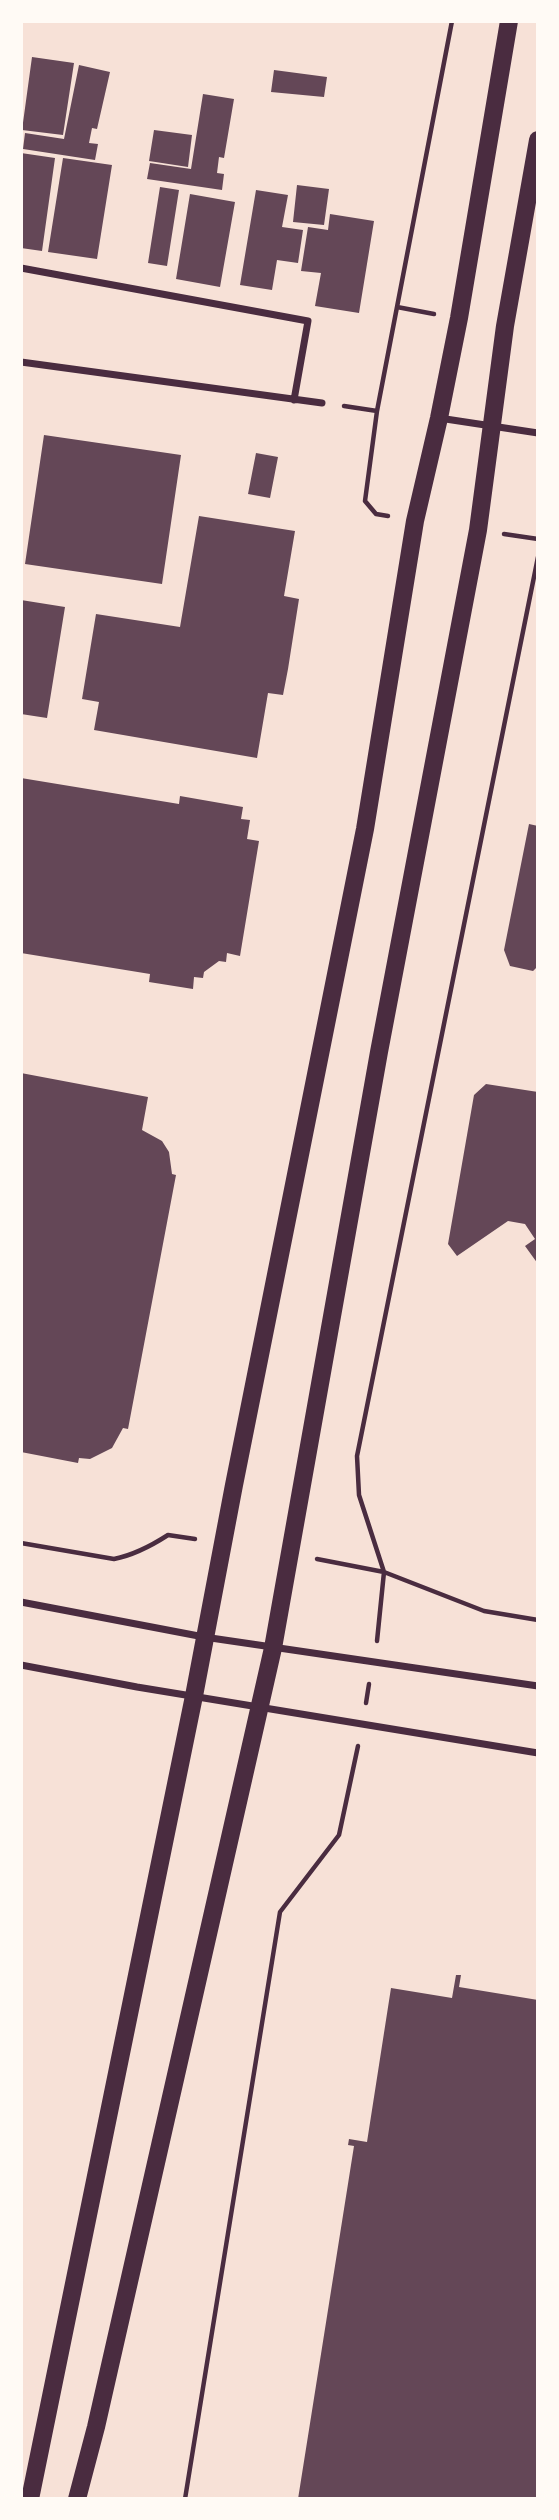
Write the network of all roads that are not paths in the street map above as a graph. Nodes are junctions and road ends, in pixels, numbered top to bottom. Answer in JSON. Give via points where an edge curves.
{"nodes":[{"id":1,"x":509,"y":21,"type":"edge"},
{"id":2,"x":538,"y":140,"type":"edge"},
{"id":3,"x":21,"y":268,"type":"edge"},
{"id":4,"x":21,"y":362,"type":"edge"},
{"id":5,"x":294,"y":400,"type":"junction"},
{"id":6,"x":322,"y":403,"type":"road end"},
{"id":7,"x":439,"y":418,"type":"junction"},
{"id":8,"x":491,"y":426,"type":"junction"},
{"id":9,"x":538,"y":433,"type":"edge"},
{"id":10,"x":21,"y":1602,"type":"edge"},
{"id":11,"x":204,"y":1637,"type":"junction"},
{"id":12,"x":273,"y":1648,"type":"junction"},
{"id":13,"x":21,"y":1665,"type":"edge"},
{"id":14,"x":538,"y":1686,"type":"edge"},
{"id":15,"x":194,"y":1696,"type":"junction"},
{"id":16,"x":259,"y":1706,"type":"junction"},
{"id":17,"x":538,"y":1753,"type":"edge"},
{"id":18,"x":30,"y":2499,"type":"edge"},
{"id":19,"x":77,"y":2499,"type":"edge"}],
"edges":[{"from":1,"to":7,"type":"main road"},
{"from":2,"to":8,"type":"main road"},
{"from":3,"to":5,"type":"street","via":[[308,321]]},
{"from":4,"to":5,"type":"street"},
{"from":5,"to":6,"type":"street"},
{"from":7,"to":8,"type":"street"},
{"from":7,"to":11,"type":"main road","via":[[415,521],[365,829]]},
{"from":8,"to":9,"type":"street"},
{"from":8,"to":12,"type":"main road","via":[[478,530]]},
{"from":10,"to":11,"type":"street"},
{"from":11,"to":12,"type":"street"},
{"from":11,"to":15,"type":"main road"},
{"from":12,"to":14,"type":"street"},
{"from":12,"to":16,"type":"main road"},
{"from":13,"to":15,"type":"street"},
{"from":15,"to":16,"type":"street"},
{"from":15,"to":18,"type":"main road"},
{"from":16,"to":17,"type":"street"},
{"from":16,"to":19,"type":"main road"}]}
